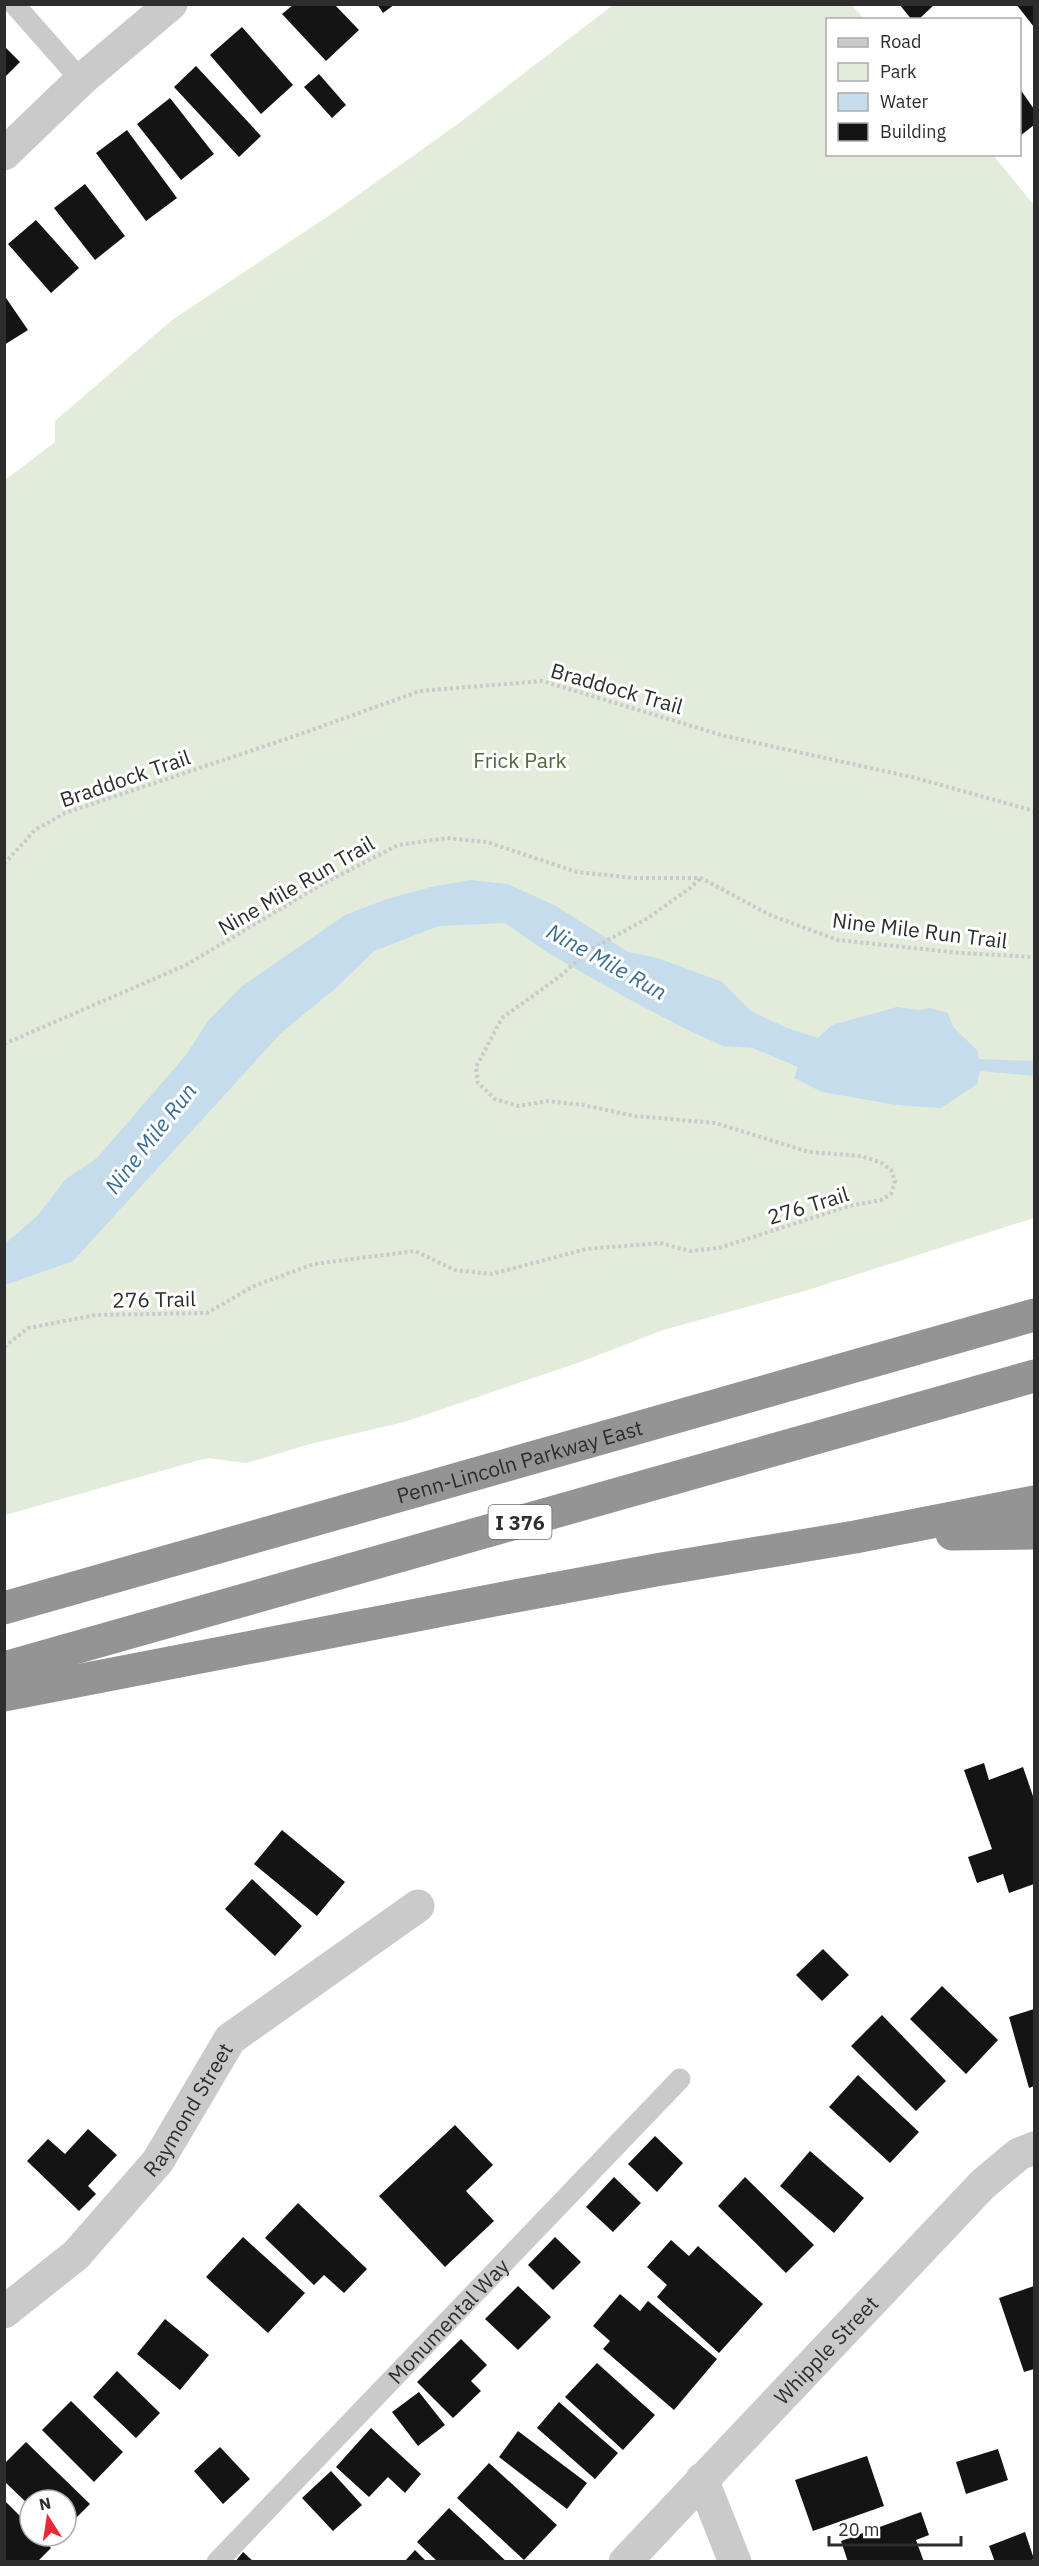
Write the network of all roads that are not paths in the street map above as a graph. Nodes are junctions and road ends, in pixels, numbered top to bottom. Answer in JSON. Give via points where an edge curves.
{"nodes":[{"id":1,"x":14,"y":4,"type":"edge"},
{"id":2,"x":171,"y":4,"type":"edge"},
{"id":3,"x":81,"y":80,"type":"junction"},
{"id":4,"x":4,"y":154,"type":"edge"},
{"id":5,"x":1035,"y":1308,"type":"edge"},
{"id":6,"x":1035,"y":1315,"type":"edge"},
{"id":7,"x":984,"y":1329,"type":"junction"},
{"id":8,"x":1035,"y":1376,"type":"edge"},
{"id":9,"x":1035,"y":1502,"type":"edge"},
{"id":10,"x":1035,"y":1533,"type":"edge"},
{"id":11,"x":855,"y":1537,"type":"junction"},
{"id":12,"x":4,"y":1608,"type":"edge"},
{"id":13,"x":4,"y":1668,"type":"edge"},
{"id":14,"x":4,"y":1695,"type":"edge"},
{"id":15,"x":418,"y":1906,"type":"dead end"},
{"id":16,"x":680,"y":2079,"type":"dead end"},
{"id":17,"x":1035,"y":2148,"type":"edge"},
{"id":18,"x":4,"y":2312,"type":"edge"},
{"id":19,"x":702,"y":2479,"type":"junction"},
{"id":20,"x":217,"y":2562,"type":"edge"},
{"id":21,"x":625,"y":2562,"type":"edge"},
{"id":22,"x":735,"y":2562,"type":"edge"}],
"edges":[{"from":1,"to":3,"type":"lane"},
{"from":2,"to":3,"type":"street"},
{"from":3,"to":4,"type":"street"},
{"from":5,"to":7,"type":"highway"},
{"from":6,"to":7,"type":"highway","name":"Penn-Lincoln Parkway East"},
{"from":7,"to":12,"type":"highway","name":"Penn-Lincoln Parkway East"},
{"from":8,"to":13,"type":"highway","number":"I 376"},
{"from":9,"to":11,"type":"highway"},
{"from":10,"to":11,"type":"highway"},
{"from":11,"to":14,"type":"highway","via":[[656,1570]]},
{"from":15,"to":18,"type":"street","name":"Raymond Street","via":[[230,2039],[159,2161],[76,2255]]},
{"from":16,"to":20,"type":"lane","name":"Monumental Way"},
{"from":17,"to":19,"type":"street","name":"Whipple Street","via":[[1019,2154],[983,2184]]},
{"from":19,"to":21,"type":"street","name":"Whipple Street"},
{"from":19,"to":22,"type":"street"}]}
